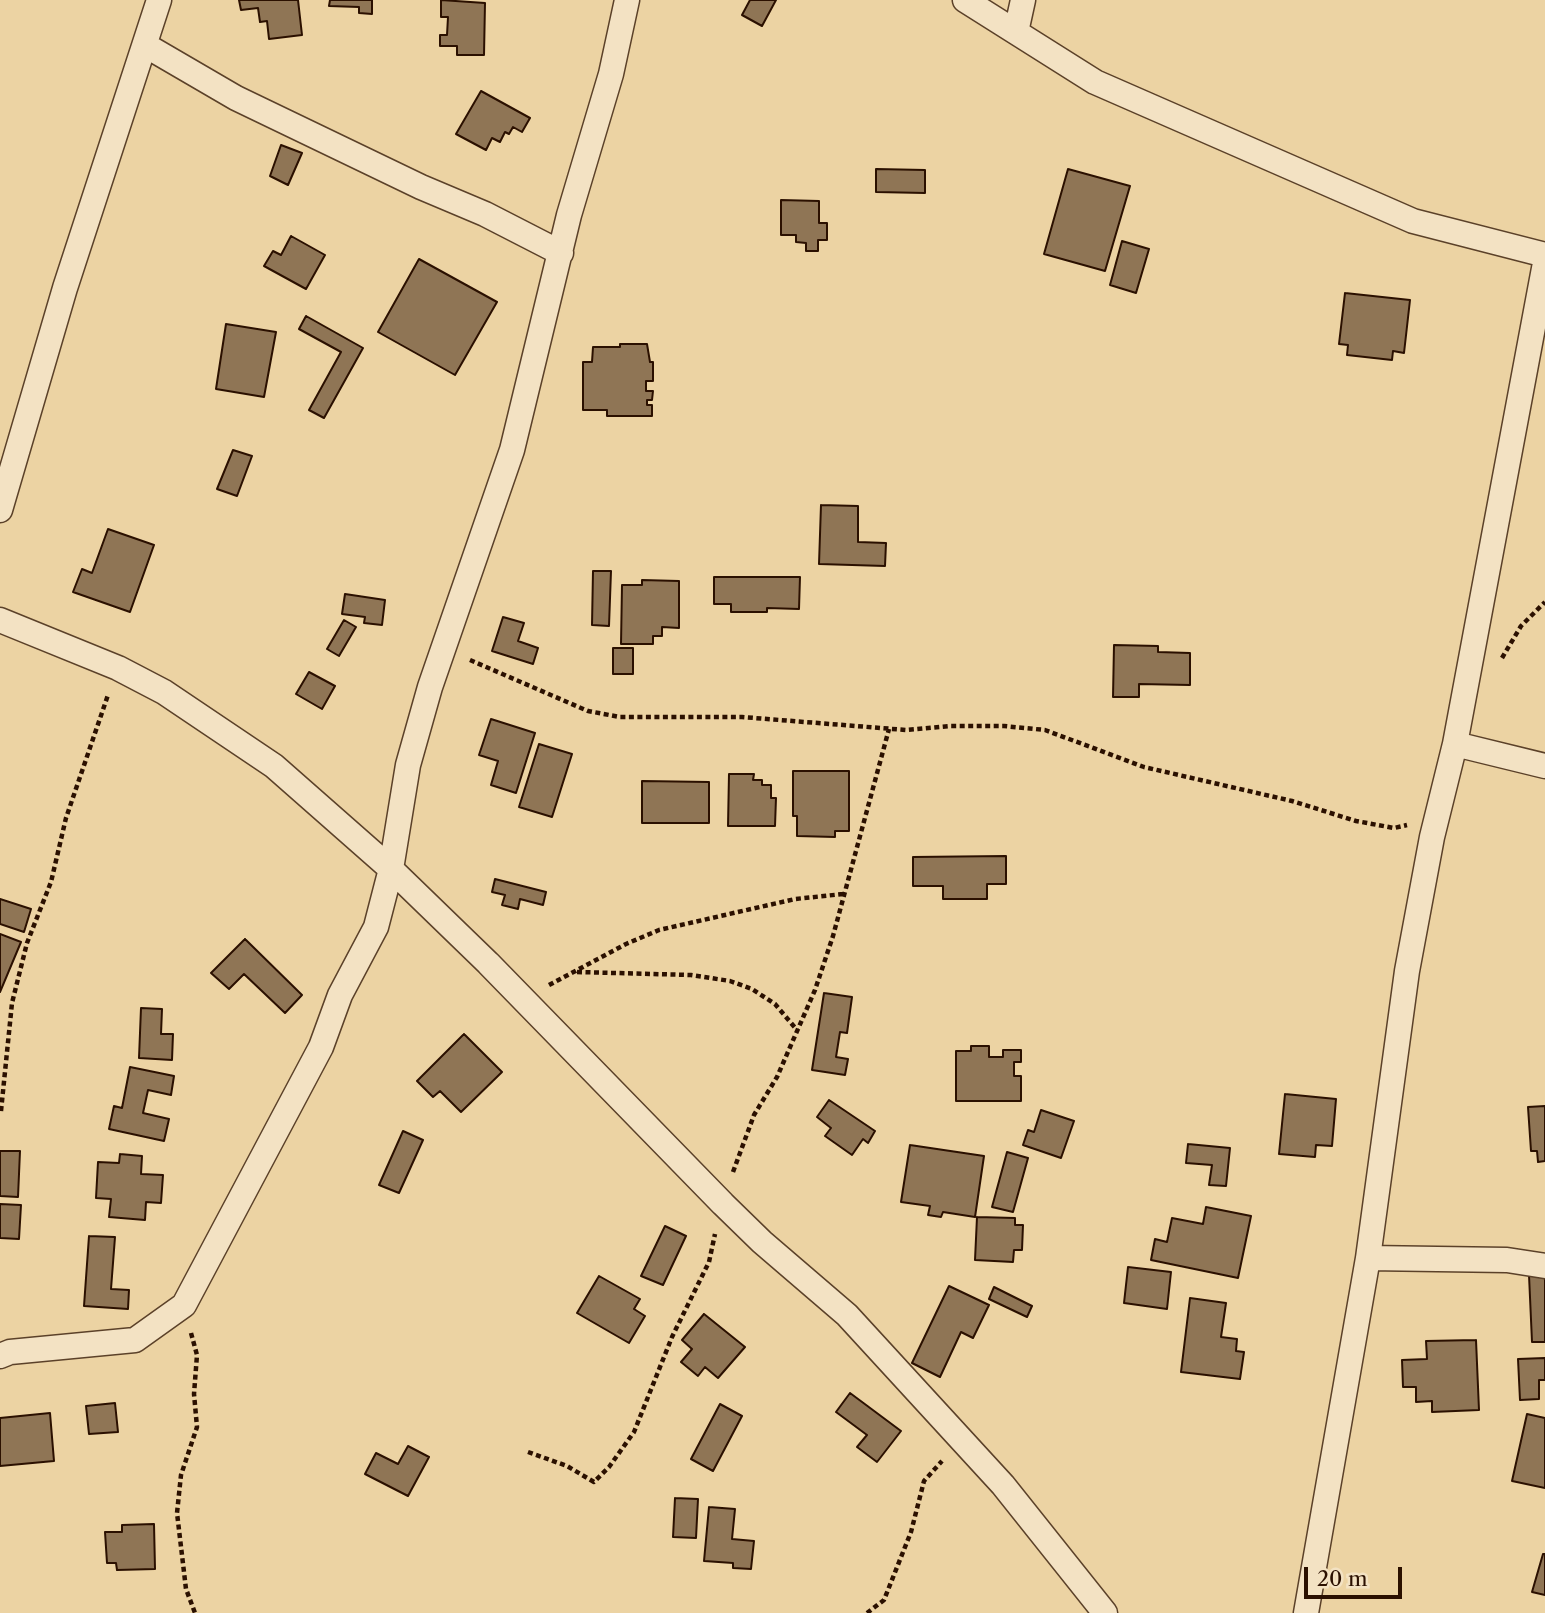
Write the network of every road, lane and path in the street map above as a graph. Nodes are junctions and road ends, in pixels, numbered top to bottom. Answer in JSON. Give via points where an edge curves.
{"nodes":[{"id":1,"x":159,"y":0,"type":"edge"},
{"id":2,"x":628,"y":0,"type":"edge"},
{"id":3,"x":965,"y":0,"type":"edge"},
{"id":4,"x":1023,"y":0,"type":"edge"},
{"id":5,"x":1016,"y":32,"type":"junction"},
{"id":6,"x":145,"y":45,"type":"junction"},
{"id":7,"x":561,"y":253,"type":"junction"},
{"id":8,"x":1545,"y":256,"type":"edge"},
{"id":9,"x":1545,"y":263,"type":"edge"},
{"id":10,"x":0,"y":510,"type":"edge"},
{"id":11,"x":0,"y":620,"type":"edge"},
{"id":12,"x":443,"y":649,"type":"junction"},
{"id":13,"x":118,"y":668,"type":"junction"},
{"id":14,"x":889,"y":729,"type":"junction"},
{"id":15,"x":1455,"y":744,"type":"junction"},
{"id":16,"x":1545,"y":766,"type":"edge"},
{"id":17,"x":1439,"y":813,"type":"junction"},
{"id":18,"x":391,"y":869,"type":"junction"},
{"id":19,"x":843,"y":894,"type":"junction"},
{"id":20,"x":576,"y":971,"type":"junction"},
{"id":21,"x":520,"y":998,"type":"junction"},
{"id":22,"x":797,"y":1030,"type":"junction"},
{"id":23,"x":1,"y":1111,"type":"edge"},
{"id":24,"x":723,"y":1204,"type":"junction"},
{"id":25,"x":1368,"y":1258,"type":"junction"},
{"id":26,"x":1545,"y":1266,"type":"edge"},
{"id":27,"x":184,"y":1305,"type":"junction"},
{"id":28,"x":0,"y":1356,"type":"edge"},
{"id":29,"x":965,"y":1444,"type":"junction"},
{"id":30,"x":528,"y":1452,"type":"dead end"},
{"id":31,"x":195,"y":1613,"type":"edge"},
{"id":32,"x":867,"y":1613,"type":"edge"},
{"id":33,"x":1105,"y":1613,"type":"edge"},
{"id":34,"x":1306,"y":1613,"type":"edge"}],
"edges":[{"from":1,"to":6,"type":"street"},
{"from":2,"to":7,"type":"street"},
{"from":3,"to":5,"type":"street"},
{"from":4,"to":5,"type":"street"},
{"from":5,"to":8,"type":"street","via":[[1095,82],[1413,221]]},
{"from":6,"to":7,"type":"street","via":[[236,98]]},
{"from":6,"to":10,"type":"street","via":[[65,288]]},
{"from":7,"to":12,"type":"street","via":[[512,450]]},
{"from":9,"to":15,"type":"street"},
{"from":11,"to":13,"type":"street"},
{"from":12,"to":14,"type":"path","via":[[588,711],[620,717],[742,717]]},
{"from":12,"to":18,"type":"street","via":[[408,765]]},
{"from":13,"to":18,"type":"street","via":[[164,692],[274,766]]},
{"from":13,"to":23,"type":"path","via":[[66,818],[51,882],[27,943],[12,1003]]},
{"from":14,"to":17,"type":"path","via":[[1004,726],[1045,730],[1144,767],[1292,801],[1356,821],[1394,828]]},
{"from":14,"to":19,"type":"path"},
{"from":15,"to":16,"type":"street"},
{"from":15,"to":17,"type":"street"},
{"from":17,"to":25,"type":"street","via":[[1407,971]]},
{"from":18,"to":21,"type":"street"},
{"from":18,"to":27,"type":"street","via":[[376,927],[340,995],[321,1046]]},
{"from":19,"to":20,"type":"path","via":[[795,899],[659,930]]},
{"from":19,"to":22,"type":"path","via":[[822,969]]},
{"from":20,"to":21,"type":"path"},
{"from":20,"to":22,"type":"path","via":[[730,981],[775,1004]]},
{"from":21,"to":24,"type":"street"},
{"from":22,"to":24,"type":"path","via":[[744,1138]]},
{"from":24,"to":29,"type":"street","via":[[847,1315]]},
{"from":24,"to":30,"type":"path","via":[[709,1262],[672,1337],[634,1432],[609,1467],[594,1482]]},
{"from":25,"to":26,"type":"street"},
{"from":25,"to":34,"type":"street"},
{"from":27,"to":28,"type":"street","via":[[135,1340]]},
{"from":27,"to":31,"type":"path","via":[[197,1355],[197,1427],[181,1475],[177,1513],[186,1589]]},
{"from":29,"to":32,"type":"path","via":[[940,1461],[924,1481],[911,1532],[884,1600]]},
{"from":29,"to":33,"type":"street"}]}
